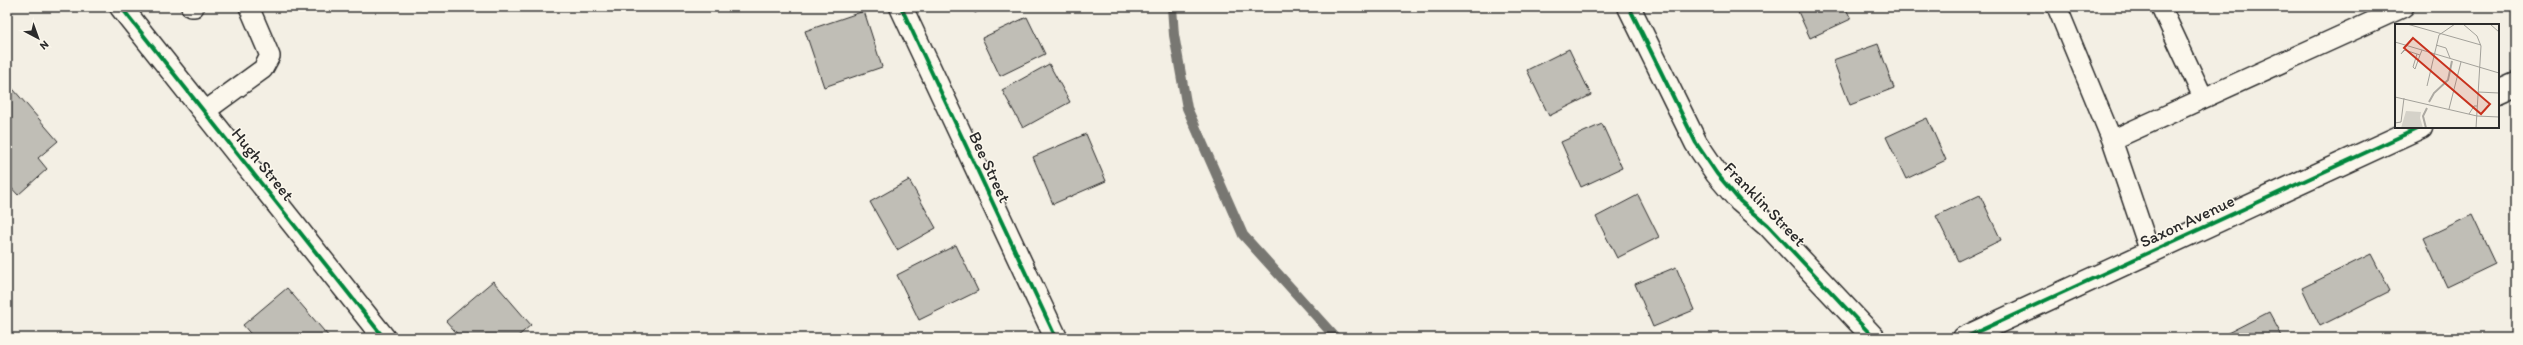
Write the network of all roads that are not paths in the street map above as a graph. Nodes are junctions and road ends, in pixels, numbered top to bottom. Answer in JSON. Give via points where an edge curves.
{"nodes":[{"id":1,"x":121,"y":7,"type":"edge"},
{"id":2,"x":191,"y":7,"type":"edge"},
{"id":3,"x":194,"y":7,"type":"edge"},
{"id":4,"x":249,"y":7,"type":"edge"},
{"id":5,"x":901,"y":7,"type":"edge"},
{"id":6,"x":1629,"y":7,"type":"edge"},
{"id":7,"x":2057,"y":7,"type":"edge"},
{"id":8,"x":2161,"y":7,"type":"edge"},
{"id":9,"x":2404,"y":7,"type":"edge"},
{"id":10,"x":2516,"y":84,"type":"edge"},
{"id":11,"x":2499,"y":92,"type":"edge"},
{"id":12,"x":2203,"y":98,"type":"junction"},
{"id":13,"x":204,"y":112,"type":"junction"},
{"id":14,"x":2420,"y":128,"type":"edge"},
{"id":15,"x":2112,"y":140,"type":"junction"},
{"id":16,"x":2150,"y":252,"type":"junction"},
{"id":17,"x":384,"y":338,"type":"edge"},
{"id":18,"x":1056,"y":338,"type":"edge"},
{"id":19,"x":1874,"y":338,"type":"edge"},
{"id":20,"x":1964,"y":338,"type":"edge"}],
"edges":[{"from":1,"to":13,"type":"street","name":"Hugh Street"},
{"from":2,"to":3,"type":"lane"},
{"from":4,"to":13,"type":"lane","via":[[270,56],[263,69]]},
{"from":5,"to":18,"type":"street","name":"Bee Street"},
{"from":6,"to":19,"type":"street","name":"Franklin Street","via":[[1696,143],[1717,174],[1740,201],[1768,225]]},
{"from":7,"to":15,"type":"lane"},
{"from":8,"to":12,"type":"lane"},
{"from":9,"to":12,"type":"lane"},
{"from":10,"to":11,"type":"street"},
{"from":12,"to":15,"type":"lane"},
{"from":13,"to":17,"type":"street","name":"Hugh Street"},
{"from":14,"to":16,"type":"street","name":"Saxon Avenue"},
{"from":15,"to":16,"type":"lane"},
{"from":16,"to":20,"type":"street","name":"Saxon Avenue"}]}
